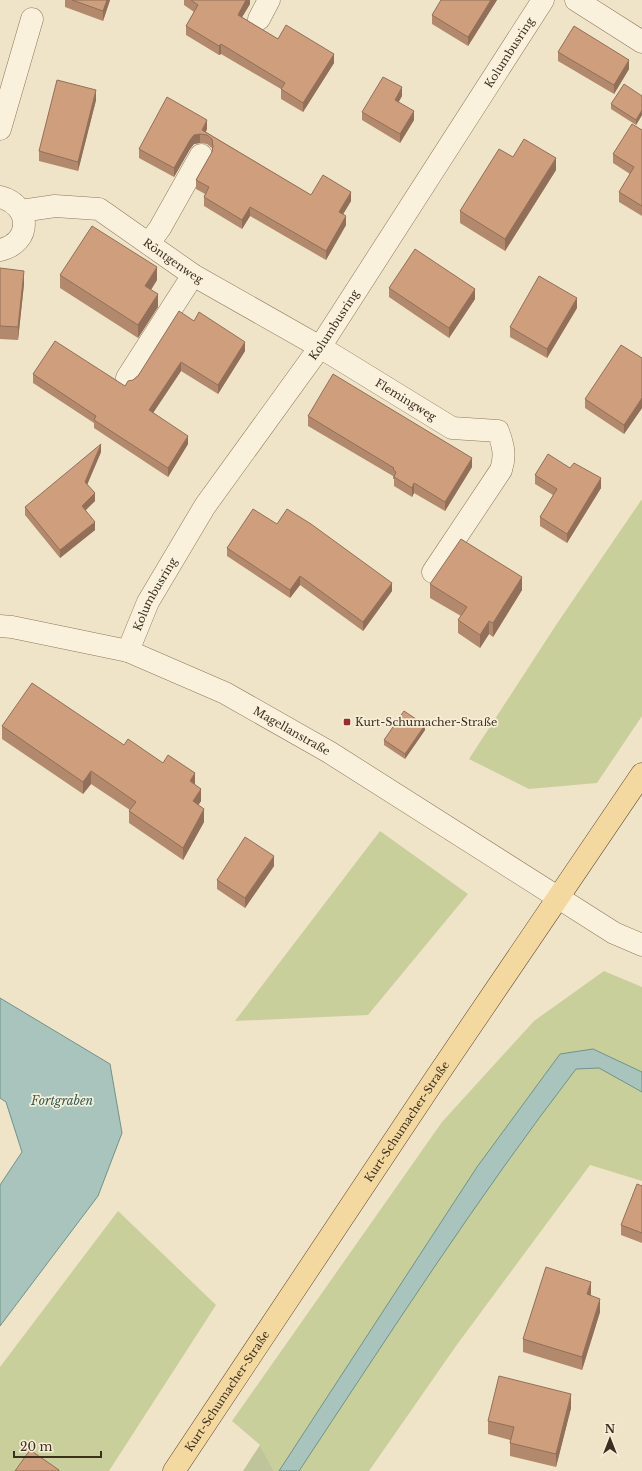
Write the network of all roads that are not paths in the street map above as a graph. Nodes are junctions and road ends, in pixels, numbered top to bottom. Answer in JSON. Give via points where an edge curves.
{"nodes":[{"id":1,"x":269,"y":0,"type":"edge"},
{"id":2,"x":543,"y":0,"type":"edge"},
{"id":3,"x":576,"y":0,"type":"edge"},
{"id":4,"x":32,"y":19,"type":"dead end"},
{"id":5,"x":259,"y":19,"type":"dead end"},
{"id":6,"x":642,"y":42,"type":"edge"},
{"id":7,"x":0,"y":129,"type":"edge"},
{"id":8,"x":201,"y":155,"type":"dead end"},
{"id":9,"x":0,"y":197,"type":"edge"},
{"id":10,"x":21,"y":211,"type":"junction"},
{"id":11,"x":149,"y":243,"type":"junction"},
{"id":12,"x":0,"y":250,"type":"edge"},
{"id":13,"x":193,"y":275,"type":"junction"},
{"id":14,"x":320,"y":347,"type":"junction"},
{"id":15,"x":127,"y":378,"type":"dead end"},
{"id":16,"x":433,"y":572,"type":"dead end"},
{"id":17,"x":0,"y":626,"type":"edge"},
{"id":18,"x":128,"y":651,"type":"junction"},
{"id":19,"x":642,"y":774,"type":"edge"},
{"id":20,"x":558,"y":898,"type":"junction"},
{"id":21,"x":642,"y":945,"type":"edge"},
{"id":22,"x":174,"y":1471,"type":"edge"}],
"edges":[{"from":1,"to":5,"type":"street"},
{"from":2,"to":14,"type":"street","name":"Kolumbusring"},
{"from":3,"to":6,"type":"street"},
{"from":4,"to":7,"type":"street"},
{"from":8,"to":11,"type":"street"},
{"from":9,"to":10,"type":"street","via":[[9,199]]},
{"from":10,"to":11,"type":"street","name":"Röntgenweg","via":[[54,206],[99,208]]},
{"from":10,"to":12,"type":"street","via":[[24,229],[20,237],[14,245]]},
{"from":11,"to":13,"type":"street","name":"Röntgenweg"},
{"from":13,"to":14,"type":"street","name":"Röntgenweg"},
{"from":13,"to":15,"type":"street"},
{"from":14,"to":16,"type":"street","name":"Flemingweg","via":[[452,428],[498,432],[504,448],[501,470]]},
{"from":14,"to":18,"type":"street","name":"Kolumbusring","via":[[204,506],[148,602]]},
{"from":17,"to":18,"type":"street","name":"Magellanstraße"},
{"from":18,"to":20,"type":"street","name":"Magellanstraße","via":[[225,693],[329,752]]},
{"from":19,"to":20,"type":"main road","name":"Kurt-Schumacher-Straße"},
{"from":20,"to":21,"type":"street","name":"Magellanstraße","via":[[614,933]]},
{"from":20,"to":22,"type":"main road","name":"Kurt-Schumacher-Straße"}]}
